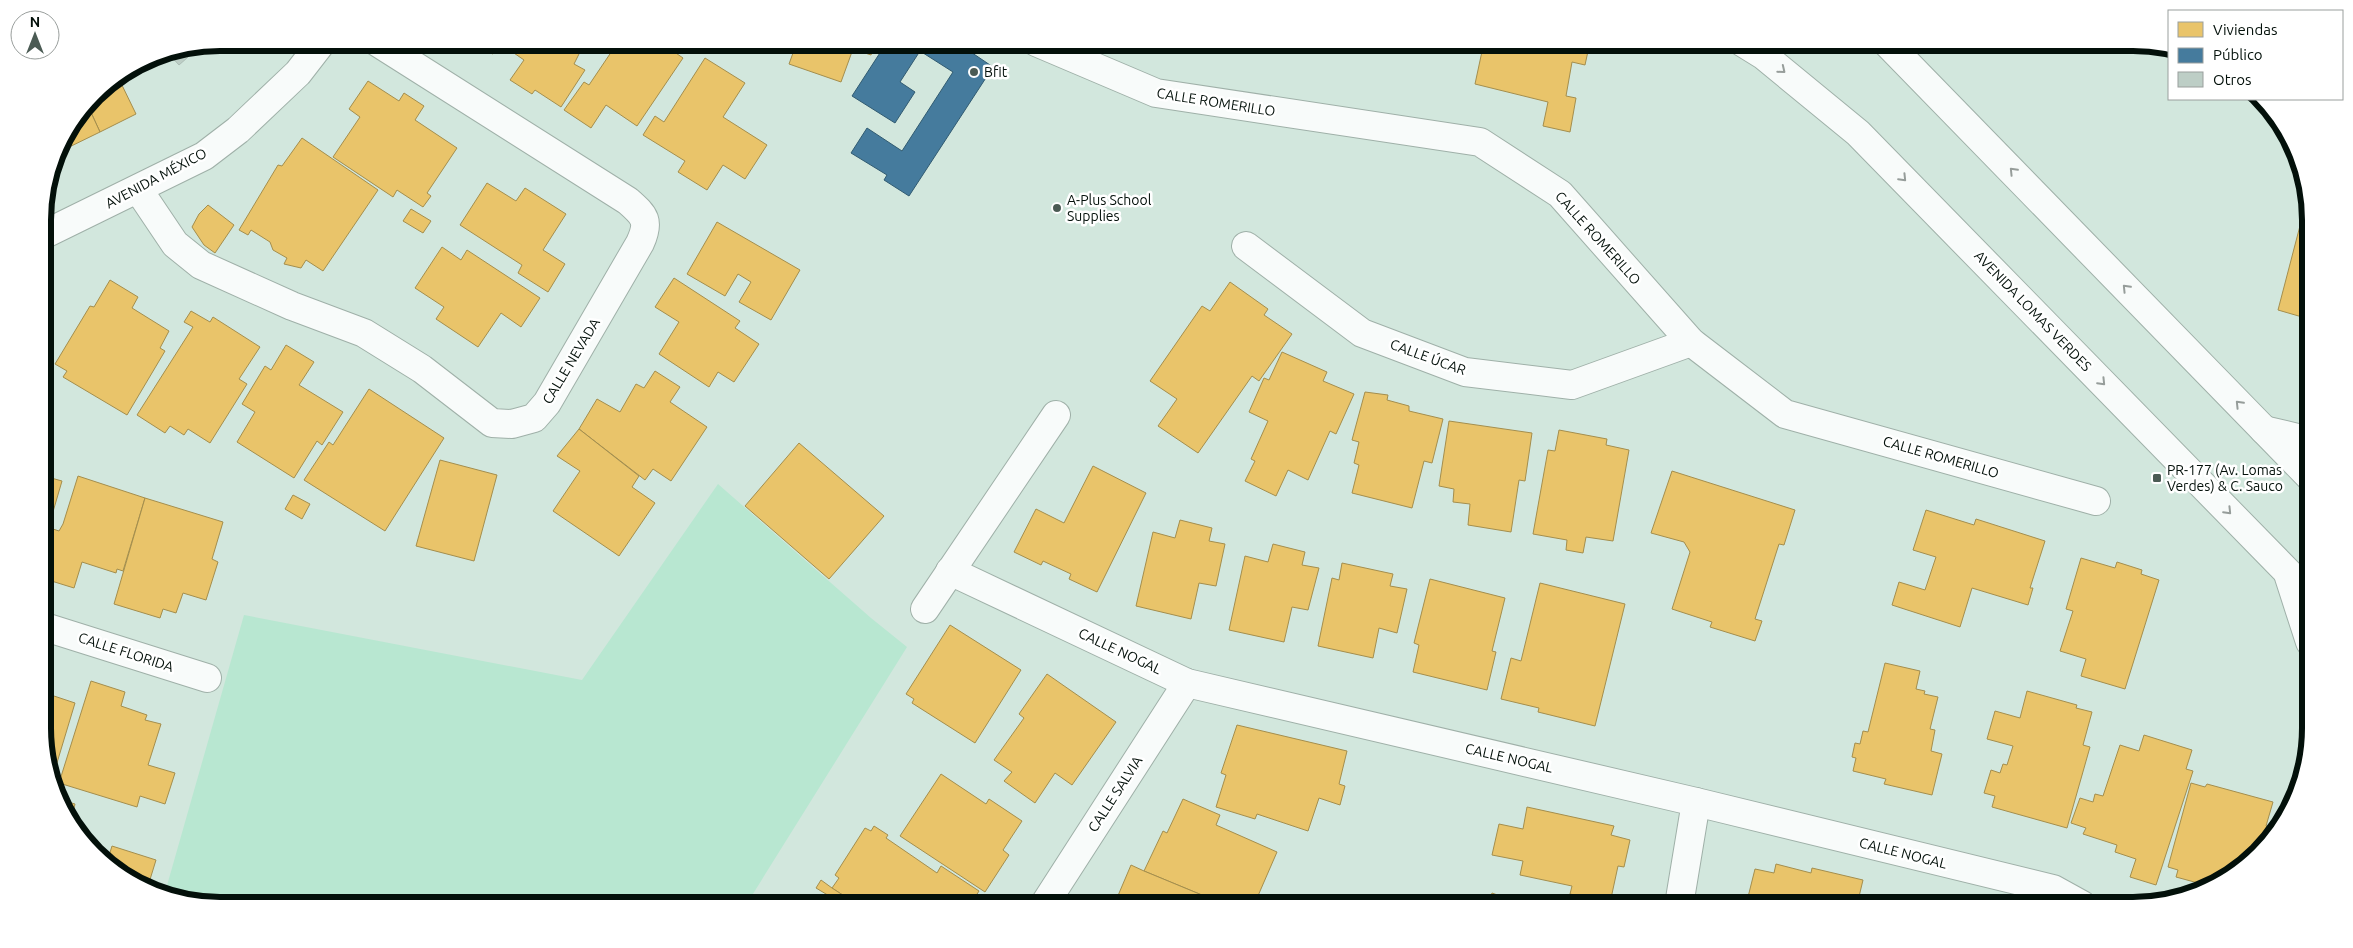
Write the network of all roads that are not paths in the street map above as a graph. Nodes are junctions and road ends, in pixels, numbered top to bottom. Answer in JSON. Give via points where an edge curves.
{"nodes":[{"id":1,"x":315,"y":51,"type":"edge"},
{"id":2,"x":391,"y":51,"type":"edge"},
{"id":3,"x":1057,"y":51,"type":"edge"},
{"id":4,"x":1757,"y":51,"type":"edge"},
{"id":5,"x":1895,"y":51,"type":"edge"},
{"id":6,"x":138,"y":189,"type":"junction"},
{"id":7,"x":52,"y":231,"type":"edge"},
{"id":8,"x":1246,"y":246,"type":"dead end"},
{"id":9,"x":1691,"y":342,"type":"junction"},
{"id":10,"x":1056,"y":415,"type":"dead end"},
{"id":11,"x":2264,"y":430,"type":"junction"},
{"id":12,"x":2302,"y":439,"type":"edge"},
{"id":13,"x":2302,"y":469,"type":"edge"},
{"id":14,"x":2096,"y":501,"type":"dead end"},
{"id":15,"x":950,"y":571,"type":"junction"},
{"id":16,"x":2287,"y":571,"type":"junction"},
{"id":17,"x":2302,"y":587,"type":"edge"},
{"id":18,"x":924,"y":608,"type":"dead end"},
{"id":19,"x":2302,"y":617,"type":"edge"},
{"id":20,"x":51,"y":628,"type":"edge"},
{"id":21,"x":207,"y":678,"type":"dead end"},
{"id":22,"x":1187,"y":683,"type":"junction"},
{"id":23,"x":1696,"y":802,"type":"junction"},
{"id":24,"x":1680,"y":896,"type":"edge"},
{"id":25,"x":2065,"y":896,"type":"edge"},
{"id":26,"x":1049,"y":897,"type":"edge"}],
"edges":[{"from":1,"to":6,"type":"street","name":"AVENIDA MÉXICO","via":[[298,73],[238,130],[204,156]]},
{"from":2,"to":6,"type":"street","name":"CALLE NEVADA","via":[[628,200],[643,214],[647,229],[640,243],[547,403],[534,418],[512,424],[492,423],[422,368],[364,333],[292,306],[201,265],[175,244]]},
{"from":3,"to":9,"type":"street","name":"CALLE ROMERILLO","via":[[1156,93],[1480,142],[1560,194]]},
{"from":4,"to":16,"type":"street","name":"AVENIDA LOMAS VERDES","one_way":true,"via":[[1858,133]]},
{"from":11,"to":5,"type":"street","one_way":true},
{"from":6,"to":7,"type":"street","name":"AVENIDA MÉXICO"},
{"from":8,"to":9,"type":"street","name":"CALLE ÚCAR","via":[[1362,332],[1465,372],[1572,385]]},
{"from":9,"to":14,"type":"street","name":"CALLE ROMERILLO","via":[[1785,414]]},
{"from":10,"to":15,"type":"street"},
{"from":11,"to":12,"type":"street"},
{"from":11,"to":13,"type":"street"},
{"from":15,"to":18,"type":"street"},
{"from":15,"to":22,"type":"street","name":"CALLE NOGAL"},
{"from":16,"to":17,"type":"street","name":"AVENIDA LOMAS VERDES"},
{"from":16,"to":19,"type":"street"},
{"from":20,"to":21,"type":"street","name":"CALLE FLORIDA"},
{"from":22,"to":23,"type":"street","name":"CALLE NOGAL"},
{"from":22,"to":26,"type":"street","name":"CALLE SALVIA"},
{"from":23,"to":24,"type":"street"},
{"from":23,"to":25,"type":"street","name":"CALLE NOGAL","via":[[2052,889]]}]}
